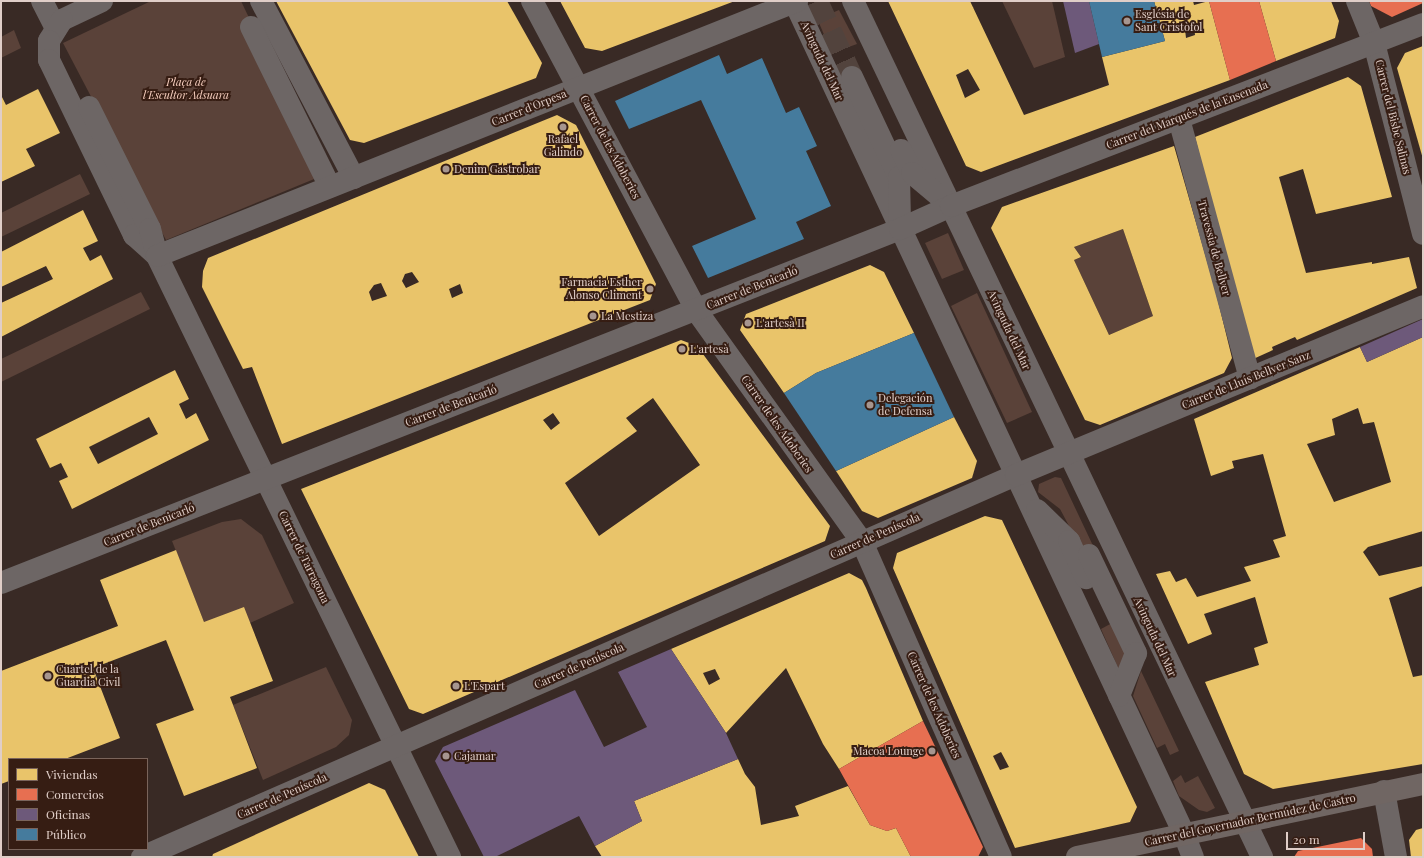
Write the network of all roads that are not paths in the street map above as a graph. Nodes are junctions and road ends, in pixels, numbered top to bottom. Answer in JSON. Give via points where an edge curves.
{"nodes":[{"id":1,"x":42,"y":1,"type":"edge"},
{"id":2,"x":102,"y":1,"type":"edge"},
{"id":3,"x":261,"y":1,"type":"edge"},
{"id":4,"x":532,"y":1,"type":"edge"},
{"id":5,"x":795,"y":1,"type":"edge"},
{"id":6,"x":853,"y":1,"type":"edge"},
{"id":7,"x":1356,"y":1,"type":"edge"},
{"id":8,"x":1423,"y":24,"type":"edge"},
{"id":9,"x":251,"y":27,"type":"dead end"},
{"id":10,"x":56,"y":29,"type":"junction"},
{"id":11,"x":1374,"y":43,"type":"junction"},
{"id":12,"x":579,"y":88,"type":"junction"},
{"id":13,"x":89,"y":107,"type":"dead end"},
{"id":14,"x":1179,"y":119,"type":"junction"},
{"id":15,"x":354,"y":178,"type":"junction"},
{"id":16,"x":330,"y":187,"type":"junction"},
{"id":17,"x":951,"y":206,"type":"junction"},
{"id":18,"x":900,"y":229,"type":"junction"},
{"id":19,"x":1423,"y":234,"type":"edge"},
{"id":20,"x":158,"y":256,"type":"junction"},
{"id":21,"x":1423,"y":306,"type":"edge"},
{"id":22,"x":696,"y":310,"type":"junction"},
{"id":23,"x":1250,"y":378,"type":"junction"},
{"id":24,"x":1068,"y":453,"type":"junction"},
{"id":25,"x":1016,"y":475,"type":"junction"},
{"id":26,"x":266,"y":479,"type":"junction"},
{"id":27,"x":1028,"y":501,"type":"junction"},
{"id":28,"x":862,"y":542,"type":"junction"},
{"id":29,"x":1089,"y":555,"type":"dead end"},
{"id":30,"x":1,"y":583,"type":"edge"},
{"id":31,"x":1106,"y":619,"type":"dead end"},
{"id":32,"x":1119,"y":696,"type":"junction"},
{"id":33,"x":396,"y":746,"type":"junction"},
{"id":34,"x":1423,"y":784,"type":"edge"},
{"id":35,"x":1384,"y":791,"type":"junction"},
{"id":36,"x":1243,"y":821,"type":"junction"},
{"id":37,"x":1184,"y":834,"type":"junction"},
{"id":38,"x":156,"y":854,"type":"edge"},
{"id":39,"x":450,"y":857,"type":"edge"},
{"id":40,"x":1001,"y":857,"type":"edge"},
{"id":41,"x":1077,"y":857,"type":"edge"},
{"id":42,"x":1193,"y":857,"type":"edge"},
{"id":43,"x":1262,"y":857,"type":"edge"},
{"id":44,"x":1396,"y":857,"type":"edge"}],
"edges":[{"from":1,"to":10,"type":"street"},
{"from":2,"to":10,"type":"street","via":[[62,20]]},
{"from":3,"to":15,"type":"street"},
{"from":4,"to":12,"type":"street","name":"Carrer de les Adoberies"},
{"from":5,"to":12,"type":"street","name":"Carrer d'Orpesa"},
{"from":5,"to":18,"type":"street","name":"Avinguda del Mar"},
{"from":6,"to":17,"type":"street","name":"Avinguda del Mar"},
{"from":7,"to":11,"type":"street","name":"Carrer del Bisbe Salinas"},
{"from":8,"to":11,"type":"street","name":"Carrer del Marqués de la Ensenada"},
{"from":9,"to":16,"type":"street"},
{"from":10,"to":20,"type":"street","via":[[49,41],[49,60],[134,235]]},
{"from":11,"to":14,"type":"street","name":"Carrer del Marqués de la Ensenada"},
{"from":11,"to":19,"type":"street","name":"Carrer del Bisbe Salinas"},
{"from":12,"to":15,"type":"street","name":"Carrer d'Orpesa"},
{"from":12,"to":22,"type":"street","name":"Carrer de les Adoberies"},
{"from":13,"to":20,"type":"street","via":[[150,229]]},
{"from":14,"to":17,"type":"street","name":"Carrer del Marqués de la Ensenada"},
{"from":14,"to":23,"type":"street","name":"Travessia de Bellver"},
{"from":15,"to":16,"type":"street"},
{"from":16,"to":20,"type":"street"},
{"from":17,"to":18,"type":"street"},
{"from":17,"to":18,"type":"street","via":[[912,173],[858,74],[900,177]]},
{"from":17,"to":24,"type":"street","name":"Avinguda del Mar"},
{"from":18,"to":22,"type":"street","name":"Carrer de Benicarló"},
{"from":18,"to":25,"type":"street","name":"Avinguda del Mar"},
{"from":20,"to":26,"type":"street","name":"Carrer de Tarragona"},
{"from":21,"to":23,"type":"street","name":"Carrer de Lluís Bellver Sanz"},
{"from":22,"to":26,"type":"street","name":"Carrer de Benicarló"},
{"from":22,"to":28,"type":"street","name":"Carrer de les Adoberies"},
{"from":23,"to":24,"type":"street","name":"Carrer de Lluís Bellver Sanz"},
{"from":24,"to":25,"type":"street"},
{"from":24,"to":36,"type":"street","name":"Avinguda del Mar"},
{"from":25,"to":27,"type":"street","name":"Avinguda del Mar"},
{"from":25,"to":28,"type":"street","name":"Carrer de Peníscola"},
{"from":26,"to":30,"type":"street","name":"Carrer de Benicarló"},
{"from":26,"to":33,"type":"street","name":"Carrer de Tarragona"},
{"from":27,"to":31,"type":"street","via":[[1069,541]]},
{"from":27,"to":32,"type":"street","name":"Avinguda del Mar"},
{"from":28,"to":33,"type":"street","name":"Carrer de Peníscola"},
{"from":28,"to":40,"type":"street","name":"Carrer de les Adoberies"},
{"from":29,"to":32,"type":"street","via":[[1136,653]]},
{"from":32,"to":37,"type":"street","name":"Avinguda del Mar"},
{"from":33,"to":38,"type":"street","name":"Carrer de Peníscola"},
{"from":33,"to":39,"type":"street","name":"Carrer de Tarragona"},
{"from":34,"to":35,"type":"main road","name":"Carrer del Governador Bermúdez de Castro"},
{"from":35,"to":36,"type":"main road","name":"Carrer del Governador Bermúdez de Castro"},
{"from":35,"to":44,"type":"street"},
{"from":36,"to":37,"type":"main road","name":"Carrer del Governador Bermúdez de Castro"},
{"from":36,"to":43,"type":"street","name":"Avinguda del Mar"},
{"from":37,"to":41,"type":"main road","name":"Carrer del Governador Bermúdez de Castro"},
{"from":37,"to":42,"type":"street","name":"Avinguda del Mar"}]}
